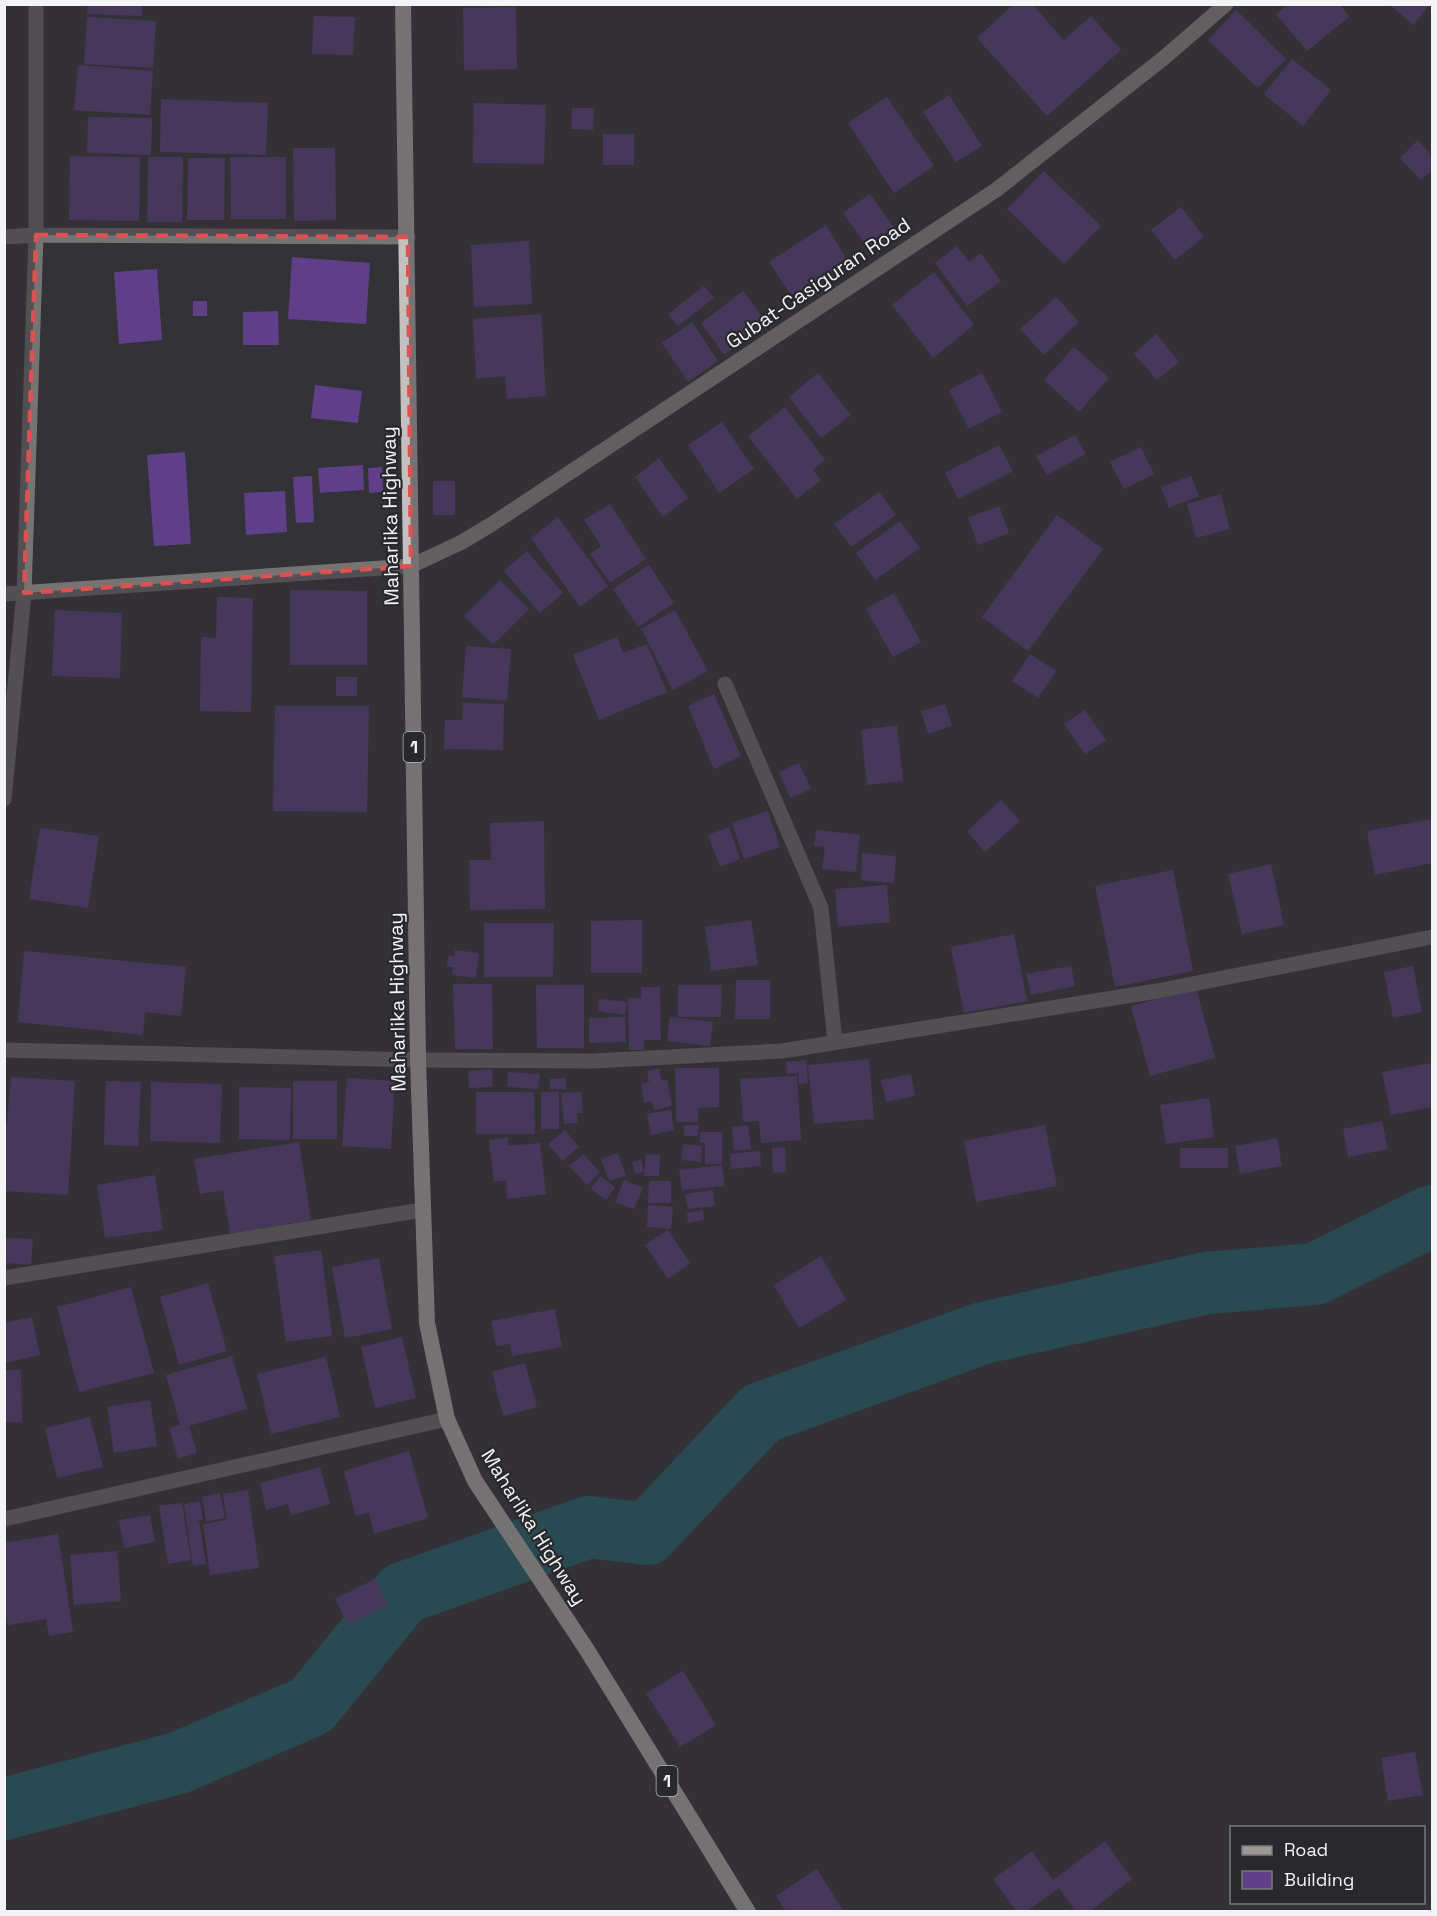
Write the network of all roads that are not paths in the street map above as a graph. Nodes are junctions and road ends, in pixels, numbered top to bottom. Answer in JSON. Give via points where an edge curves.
{"nodes":[{"id":1,"x":36,"y":4,"type":"edge"},
{"id":2,"x":403,"y":4,"type":"edge"},
{"id":3,"x":1226,"y":4,"type":"edge"},
{"id":4,"x":36,"y":236,"type":"junction"},
{"id":5,"x":4,"y":237,"type":"edge"},
{"id":6,"x":408,"y":237,"type":"junction"},
{"id":7,"x":411,"y":566,"type":"junction"},
{"id":8,"x":24,"y":593,"type":"junction"},
{"id":9,"x":4,"y":594,"type":"edge"},
{"id":10,"x":725,"y":684,"type":"dead end"},
{"id":11,"x":4,"y":799,"type":"edge"},
{"id":12,"x":1432,"y":937,"type":"edge"},
{"id":13,"x":835,"y":1042,"type":"junction"},
{"id":14,"x":4,"y":1050,"type":"edge"},
{"id":15,"x":418,"y":1060,"type":"junction"},
{"id":16,"x":422,"y":1210,"type":"junction"},
{"id":17,"x":4,"y":1278,"type":"edge"},
{"id":18,"x":447,"y":1419,"type":"junction"},
{"id":19,"x":4,"y":1519,"type":"edge"},
{"id":20,"x":747,"y":1911,"type":"edge"}],
"edges":[{"from":1,"to":4,"type":"street"},
{"from":2,"to":6,"type":"highway","name":"Maharlika Highway","number":"1"},
{"from":3,"to":7,"type":"main road","name":"Gubat-Casiguran Road","via":[[996,190],[492,524]]},
{"from":4,"to":5,"type":"street"},
{"from":4,"to":6,"type":"street"},
{"from":4,"to":8,"type":"street"},
{"from":6,"to":7,"type":"highway","name":"Maharlika Highway","number":"1"},
{"from":7,"to":8,"type":"street"},
{"from":7,"to":15,"type":"highway","name":"Maharlika Highway","number":"1"},
{"from":8,"to":9,"type":"street"},
{"from":8,"to":11,"type":"street"},
{"from":10,"to":13,"type":"street","via":[[822,908]]},
{"from":12,"to":13,"type":"street","via":[[1157,991]]},
{"from":13,"to":15,"type":"street","via":[[782,1051],[593,1061]]},
{"from":14,"to":15,"type":"street"},
{"from":15,"to":16,"type":"highway","name":"Maharlika Highway","number":"1"},
{"from":16,"to":17,"type":"street"},
{"from":16,"to":18,"type":"highway","name":"Maharlika Highway","number":"1","via":[[427,1323]]},
{"from":18,"to":19,"type":"street"},
{"from":18,"to":20,"type":"highway","name":"Maharlika Highway","number":"1","via":[[475,1481],[587,1650]]}]}
